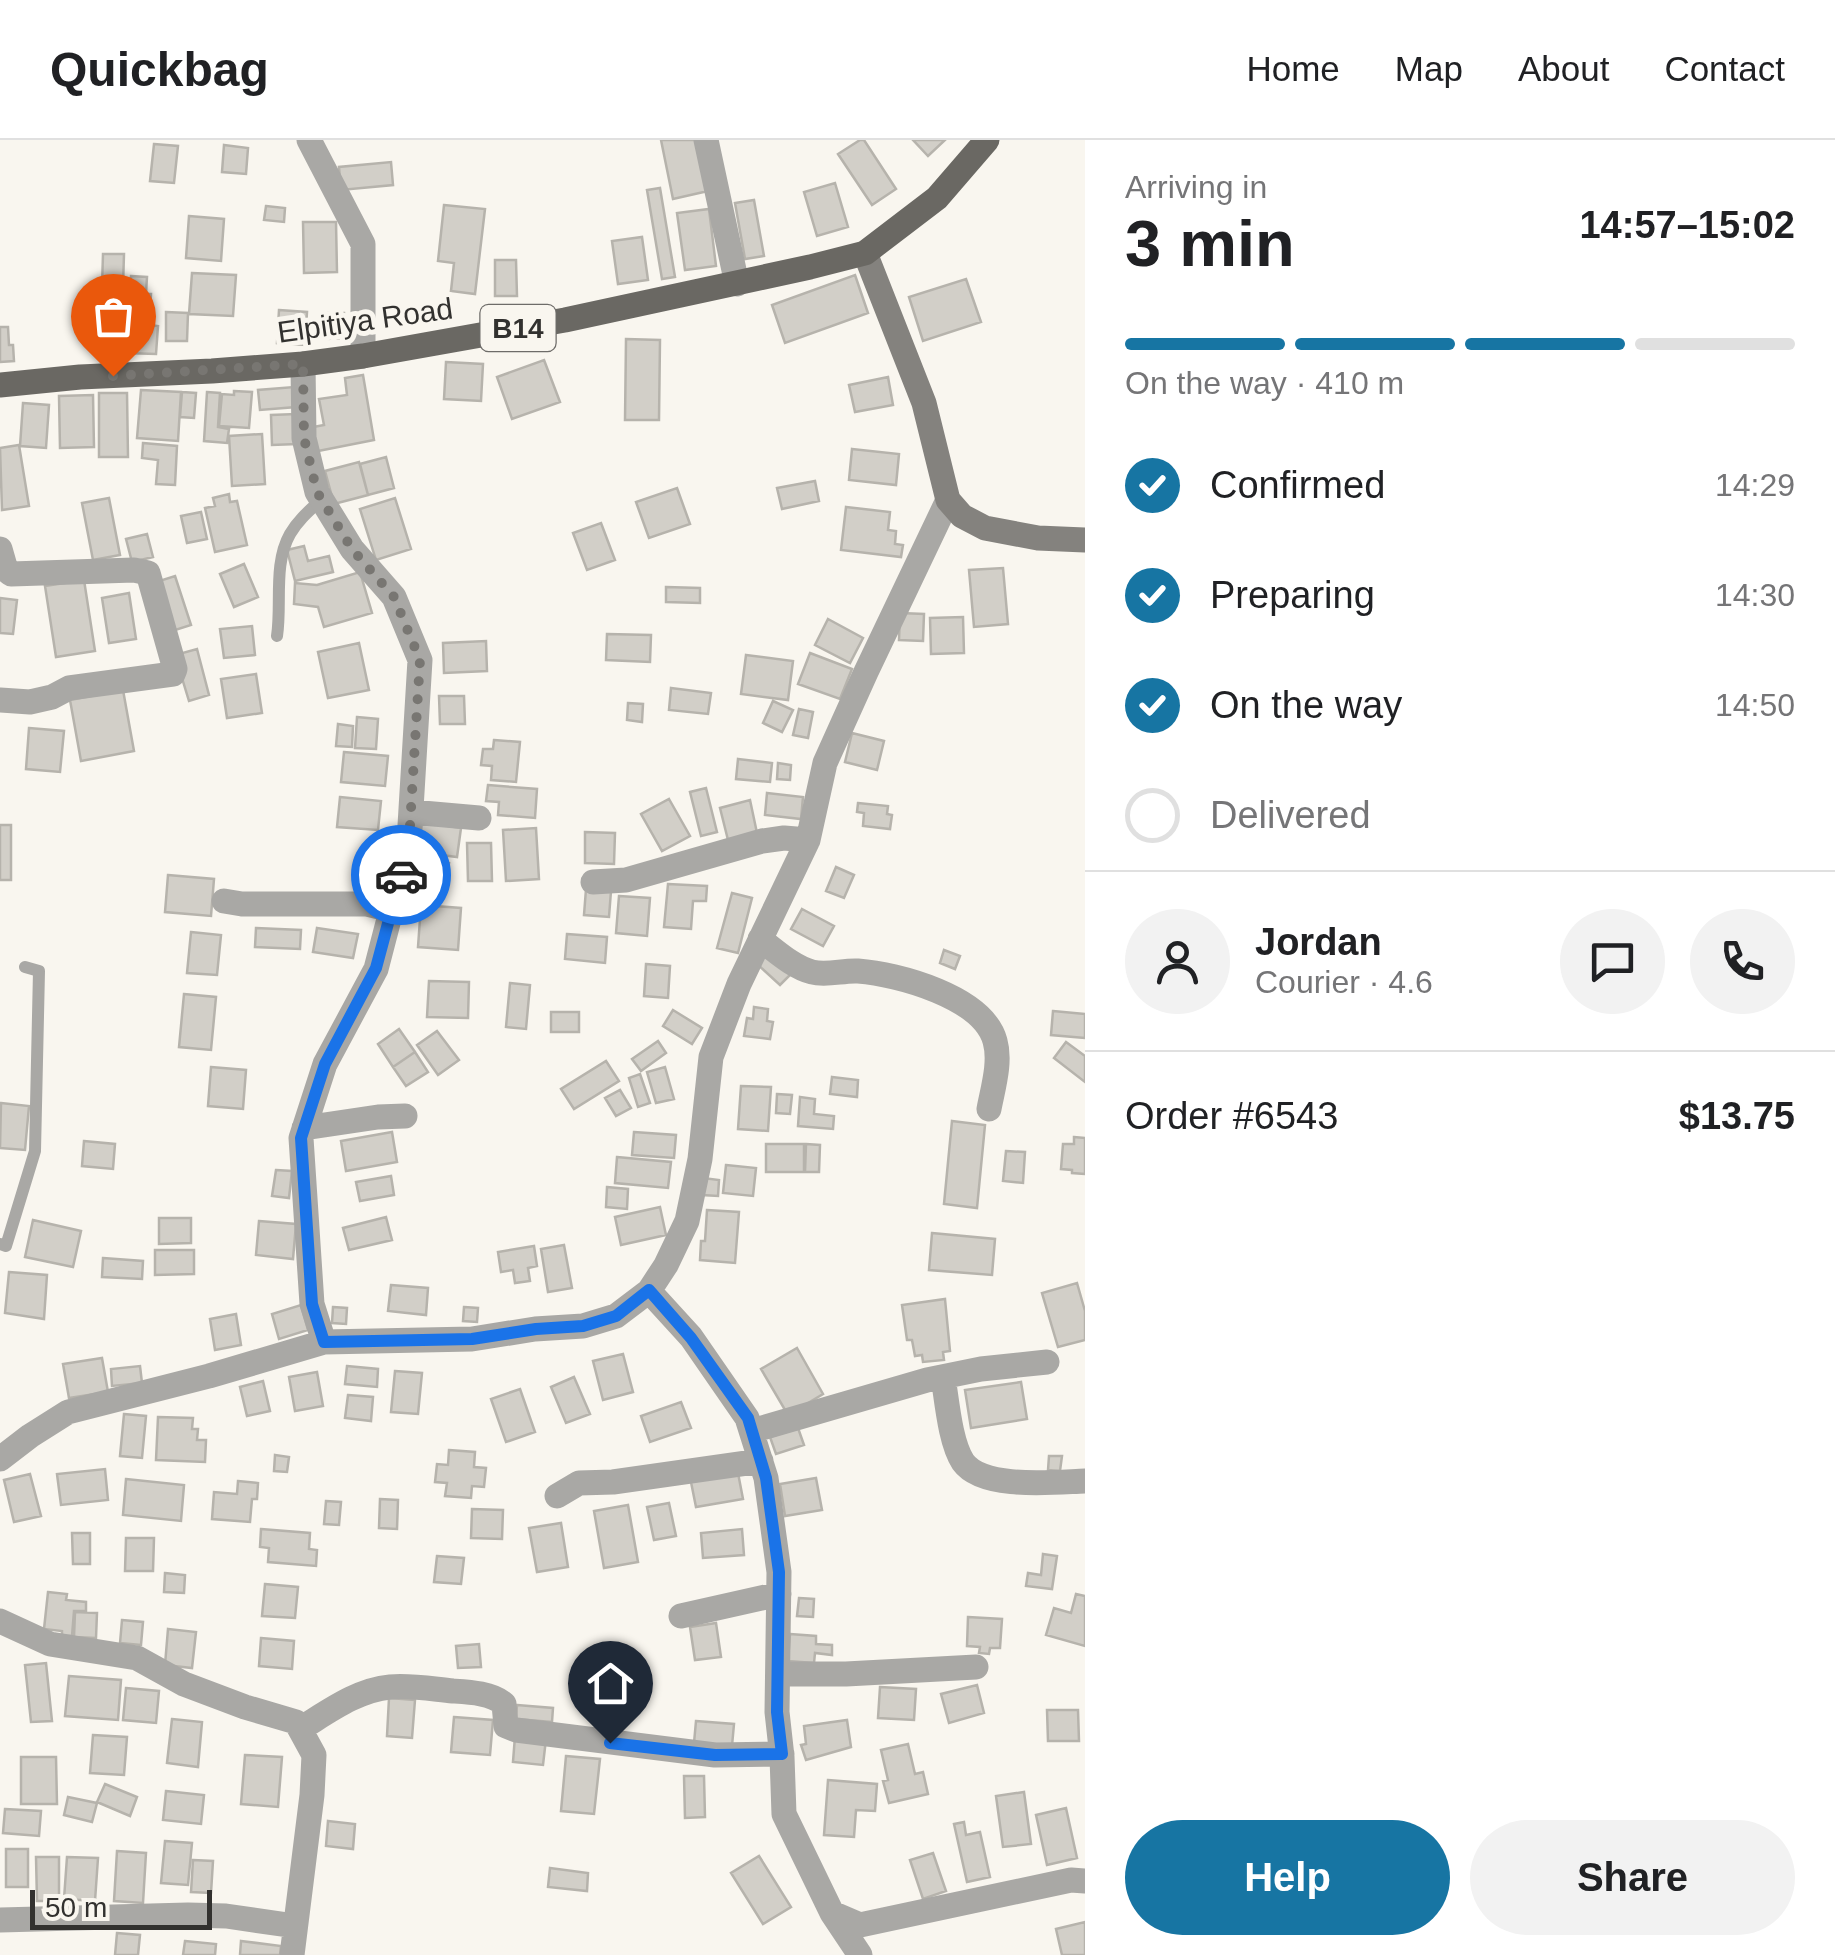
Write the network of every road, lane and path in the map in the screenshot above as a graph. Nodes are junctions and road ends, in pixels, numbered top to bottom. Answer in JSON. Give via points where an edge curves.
{"nodes":[{"id":1,"x":309,"y":140,"type":"edge"},
{"id":2,"x":706,"y":140,"type":"edge"},
{"id":3,"x":987,"y":140,"type":"edge"},
{"id":4,"x":865,"y":253,"type":"junction"},
{"id":5,"x":736,"y":284,"type":"junction"},
{"id":6,"x":364,"y":356,"type":"junction"},
{"id":7,"x":303,"y":364,"type":"junction"},
{"id":8,"x":0,"y":384,"type":"edge"},
{"id":9,"x":322,"y":499,"type":"junction"},
{"id":10,"x":948,"y":500,"type":"junction"},
{"id":11,"x":1085,"y":540,"type":"edge"},
{"id":12,"x":0,"y":549,"type":"edge"},
{"id":13,"x":277,"y":636,"type":"dead end"},
{"id":14,"x":0,"y":700,"type":"edge"},
{"id":15,"x":411,"y":812,"type":"junction"},
{"id":16,"x":480,"y":818,"type":"dead end"},
{"id":17,"x":808,"y":840,"type":"junction"},
{"id":18,"x":593,"y":882,"type":"dead end"},
{"id":19,"x":224,"y":901,"type":"dead end"},
{"id":20,"x":392,"y":910,"type":"junction"},
{"id":21,"x":760,"y":940,"type":"junction"},
{"id":22,"x":26,"y":967,"type":"dead end"},
{"id":23,"x":989,"y":1109,"type":"dead end"},
{"id":24,"x":404,"y":1116,"type":"dead end"},
{"id":25,"x":304,"y":1128,"type":"junction"},
{"id":26,"x":0,"y":1244,"type":"edge"},
{"id":27,"x":649,"y":1290,"type":"junction"},
{"id":28,"x":324,"y":1342,"type":"junction"},
{"id":29,"x":1047,"y":1362,"type":"dead end"},
{"id":30,"x":943,"y":1377,"type":"junction"},
{"id":31,"x":752,"y":1431,"type":"junction"},
{"id":32,"x":0,"y":1460,"type":"edge"},
{"id":33,"x":761,"y":1461,"type":"junction"},
{"id":34,"x":1085,"y":1480,"type":"edge"},
{"id":35,"x":557,"y":1496,"type":"dead end"},
{"id":36,"x":779,"y":1594,"type":"junction"},
{"id":37,"x":681,"y":1616,"type":"dead end"},
{"id":38,"x":0,"y":1621,"type":"edge"},
{"id":39,"x":976,"y":1667,"type":"dead end"},
{"id":40,"x":778,"y":1674,"type":"junction"},
{"id":41,"x":300,"y":1729,"type":"junction"},
{"id":42,"x":782,"y":1754,"type":"junction"},
{"id":43,"x":1085,"y":1881,"type":"edge"},
{"id":44,"x":832,"y":1913,"type":"junction"},
{"id":45,"x":0,"y":1920,"type":"edge"},
{"id":46,"x":295,"y":1926,"type":"junction"},
{"id":47,"x":292,"y":1955,"type":"edge"},
{"id":48,"x":860,"y":1955,"type":"edge"}],
"edges":[{"from":1,"to":6,"type":"street","via":[[363,244]]},
{"from":2,"to":5,"type":"street"},
{"from":3,"to":4,"type":"main road","name":"Elpitiya Road","number":"B14","via":[[937,198]]},
{"from":4,"to":5,"type":"main road","name":"Elpitiya Road","number":"B14"},
{"from":4,"to":10,"type":"street","via":[[924,402]]},
{"from":5,"to":6,"type":"main road","name":"Elpitiya Road","number":"B14"},
{"from":6,"to":7,"type":"main road","name":"Elpitiya Road","number":"B14"},
{"from":7,"to":8,"type":"main road","name":"Elpitiya Road","number":"B14"},
{"from":7,"to":9,"type":"street","via":[[304,438]]},
{"from":9,"to":13,"type":"lane","via":[[288,537]]},
{"from":9,"to":15,"type":"street","via":[[352,549],[394,597],[420,660]]},
{"from":10,"to":11,"type":"street","via":[[984,528]]},
{"from":10,"to":17,"type":"street","via":[[825,762]]},
{"from":12,"to":14,"type":"street","via":[[11,574],[148,574],[176,669],[69,688],[30,702]]},
{"from":15,"to":16,"type":"street"},
{"from":15,"to":20,"type":"street"},
{"from":17,"to":18,"type":"street","via":[[762,842],[626,880]]},
{"from":17,"to":21,"type":"street"},
{"from":19,"to":20,"type":"street"},
{"from":20,"to":25,"type":"street","via":[[376,968],[325,1064]]},
{"from":21,"to":23,"type":"street","via":[[817,974],[856,970],[907,980],[967,1006],[995,1040]]},
{"from":21,"to":27,"type":"street","via":[[711,1056],[687,1222]]},
{"from":22,"to":26,"type":"lane","via":[[39,971],[35,1150],[6,1246]]},
{"from":24,"to":25,"type":"street"},
{"from":25,"to":28,"type":"street","via":[[312,1304]]},
{"from":27,"to":28,"type":"street","via":[[616,1316],[583,1326],[472,1339]]},
{"from":27,"to":31,"type":"street","via":[[691,1338]]},
{"from":28,"to":32,"type":"street","via":[[68,1412]]},
{"from":29,"to":30,"type":"street"},
{"from":30,"to":31,"type":"street"},
{"from":30,"to":34,"type":"street","via":[[958,1450],[974,1472],[1012,1481]]},
{"from":31,"to":33,"type":"street"},
{"from":33,"to":35,"type":"street","via":[[579,1483]]},
{"from":33,"to":36,"type":"street"},
{"from":36,"to":37,"type":"street"},
{"from":36,"to":40,"type":"street"},
{"from":38,"to":41,"type":"street","via":[[50,1644],[137,1658],[184,1684],[296,1722]]},
{"from":39,"to":40,"type":"street"},
{"from":40,"to":42,"type":"street"},
{"from":41,"to":42,"type":"street","via":[[358,1695],[420,1688],[500,1699],[506,1726],[516,1730],[715,1755]]},
{"from":41,"to":46,"type":"street","via":[[314,1755]]},
{"from":42,"to":44,"type":"street","via":[[784,1814]]},
{"from":43,"to":44,"type":"street","via":[[860,1925]]},
{"from":44,"to":48,"type":"street"},
{"from":45,"to":46,"type":"street","via":[[207,1915]]},
{"from":46,"to":47,"type":"street"}]}
